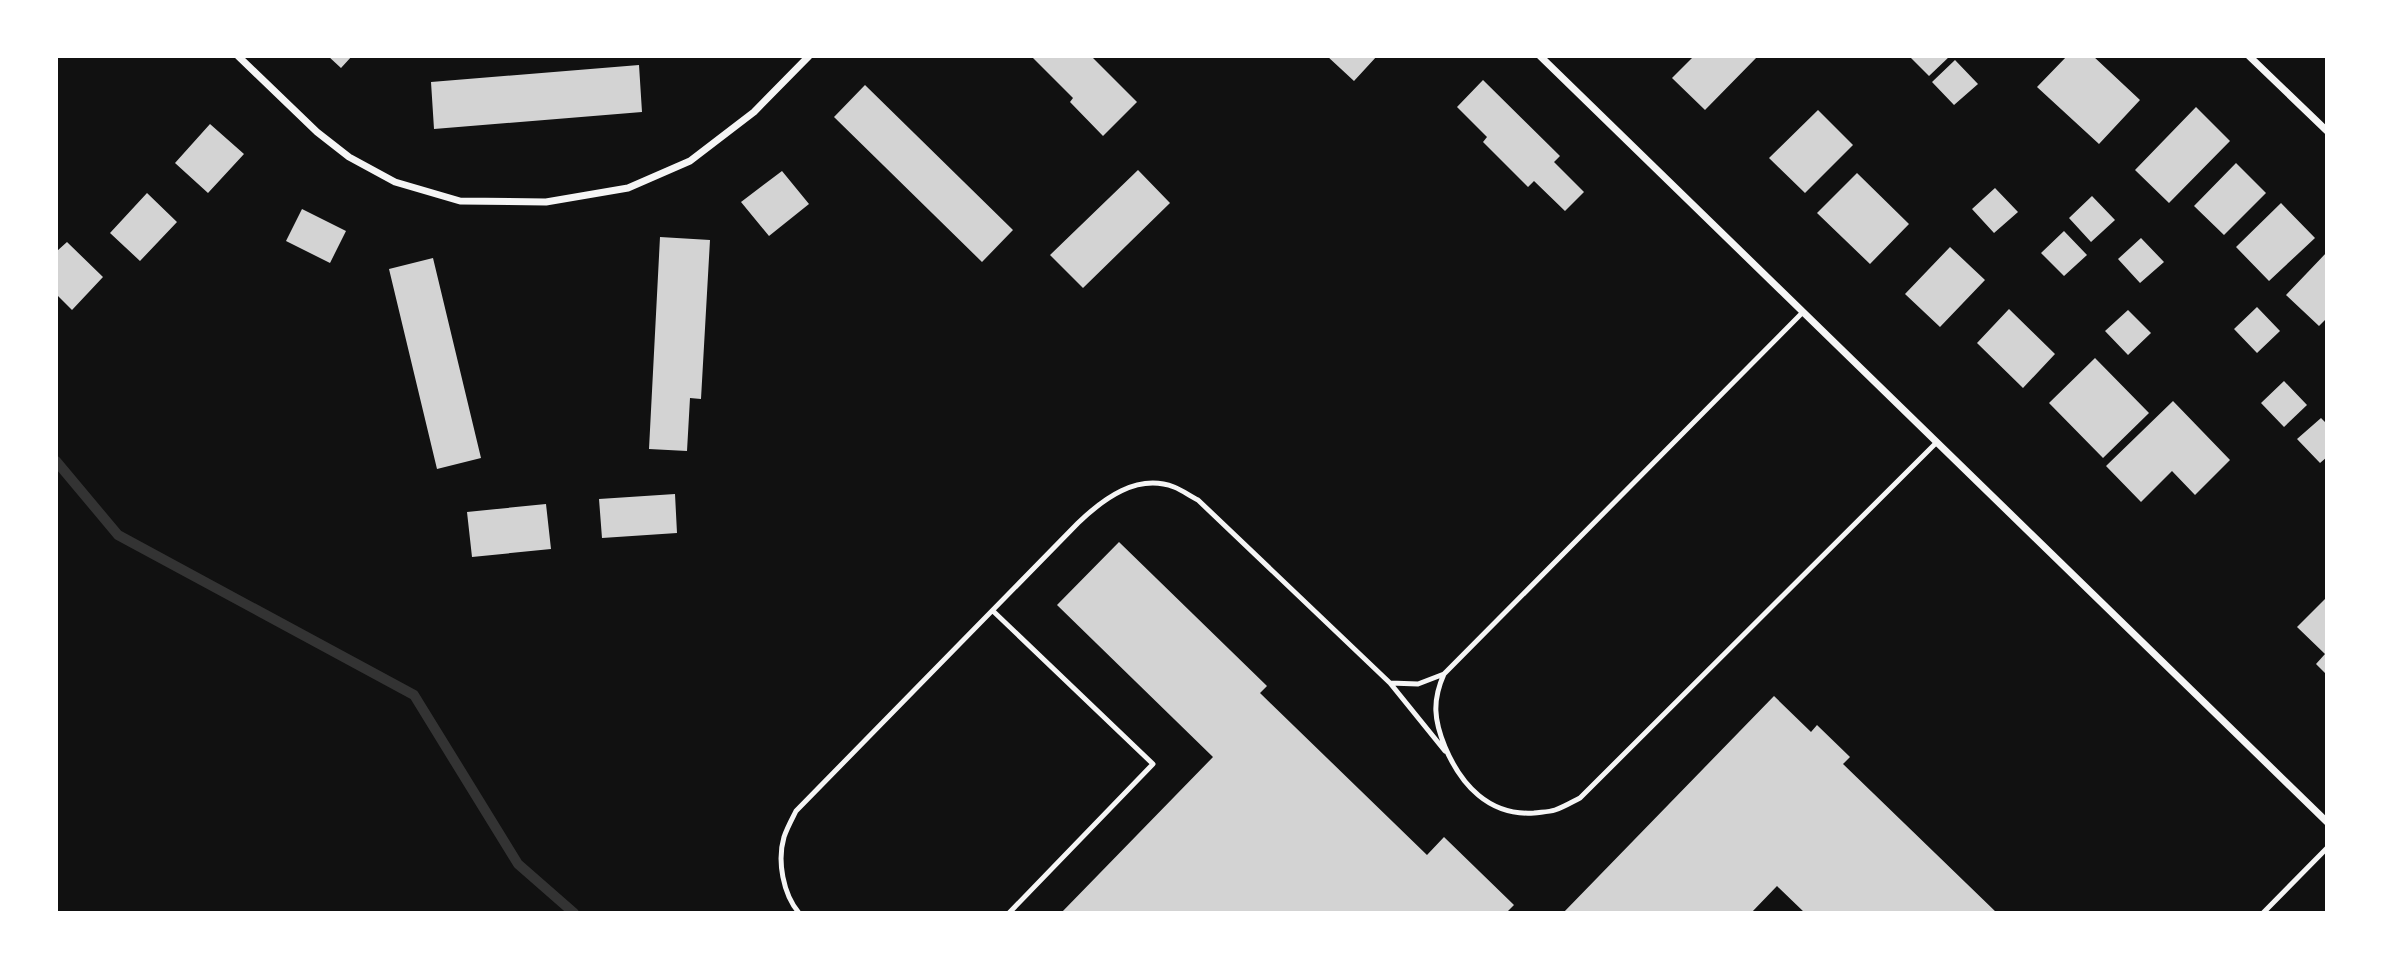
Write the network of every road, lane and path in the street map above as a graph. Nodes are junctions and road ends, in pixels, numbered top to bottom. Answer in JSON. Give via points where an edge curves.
{"nodes":[{"id":1,"x":238,"y":56,"type":"edge"},
{"id":2,"x":809,"y":56,"type":"edge"},
{"id":3,"x":1540,"y":56,"type":"edge"},
{"id":4,"x":2249,"y":56,"type":"edge"},
{"id":5,"x":2327,"y":131,"type":"edge"},
{"id":6,"x":1803,"y":312,"type":"junction"},
{"id":7,"x":1937,"y":442,"type":"junction"},
{"id":8,"x":993,"y":611,"type":"junction"},
{"id":9,"x":1444,"y":674,"type":"junction"},
{"id":10,"x":1390,"y":683,"type":"junction"},
{"id":11,"x":1449,"y":757,"type":"junction"},
{"id":12,"x":2327,"y":822,"type":"edge"},
{"id":13,"x":2327,"y":848,"type":"edge"},
{"id":14,"x":799,"y":913,"type":"edge"},
{"id":15,"x":1009,"y":913,"type":"edge"},
{"id":16,"x":2263,"y":913,"type":"edge"}],
"edges":[{"from":1,"to":2,"type":"street","via":[[317,132],[349,157],[395,182],[460,201],[546,202],[628,188],[690,161],[754,112]]},
{"from":3,"to":6,"type":"street"},
{"from":4,"to":5,"type":"street"},
{"from":6,"to":7,"type":"street"},
{"from":6,"to":9,"type":"lane"},
{"from":7,"to":11,"type":"lane","via":[[1580,798],[1553,811],[1504,810],[1481,800]]},
{"from":7,"to":12,"type":"street"},
{"from":8,"to":10,"type":"lane","via":[[1096,505],[1122,489],[1152,482],[1173,486],[1198,500]]},
{"from":8,"to":14,"type":"lane","via":[[796,811],[784,837],[781,859],[785,887]]},
{"from":8,"to":15,"type":"lane","via":[[1153,764]]},
{"from":9,"to":10,"type":"lane","via":[[1418,684]]},
{"from":9,"to":11,"type":"lane","via":[[1436,691],[1435,713]]},
{"from":10,"to":11,"type":"lane"},
{"from":13,"to":16,"type":"lane"}]}
